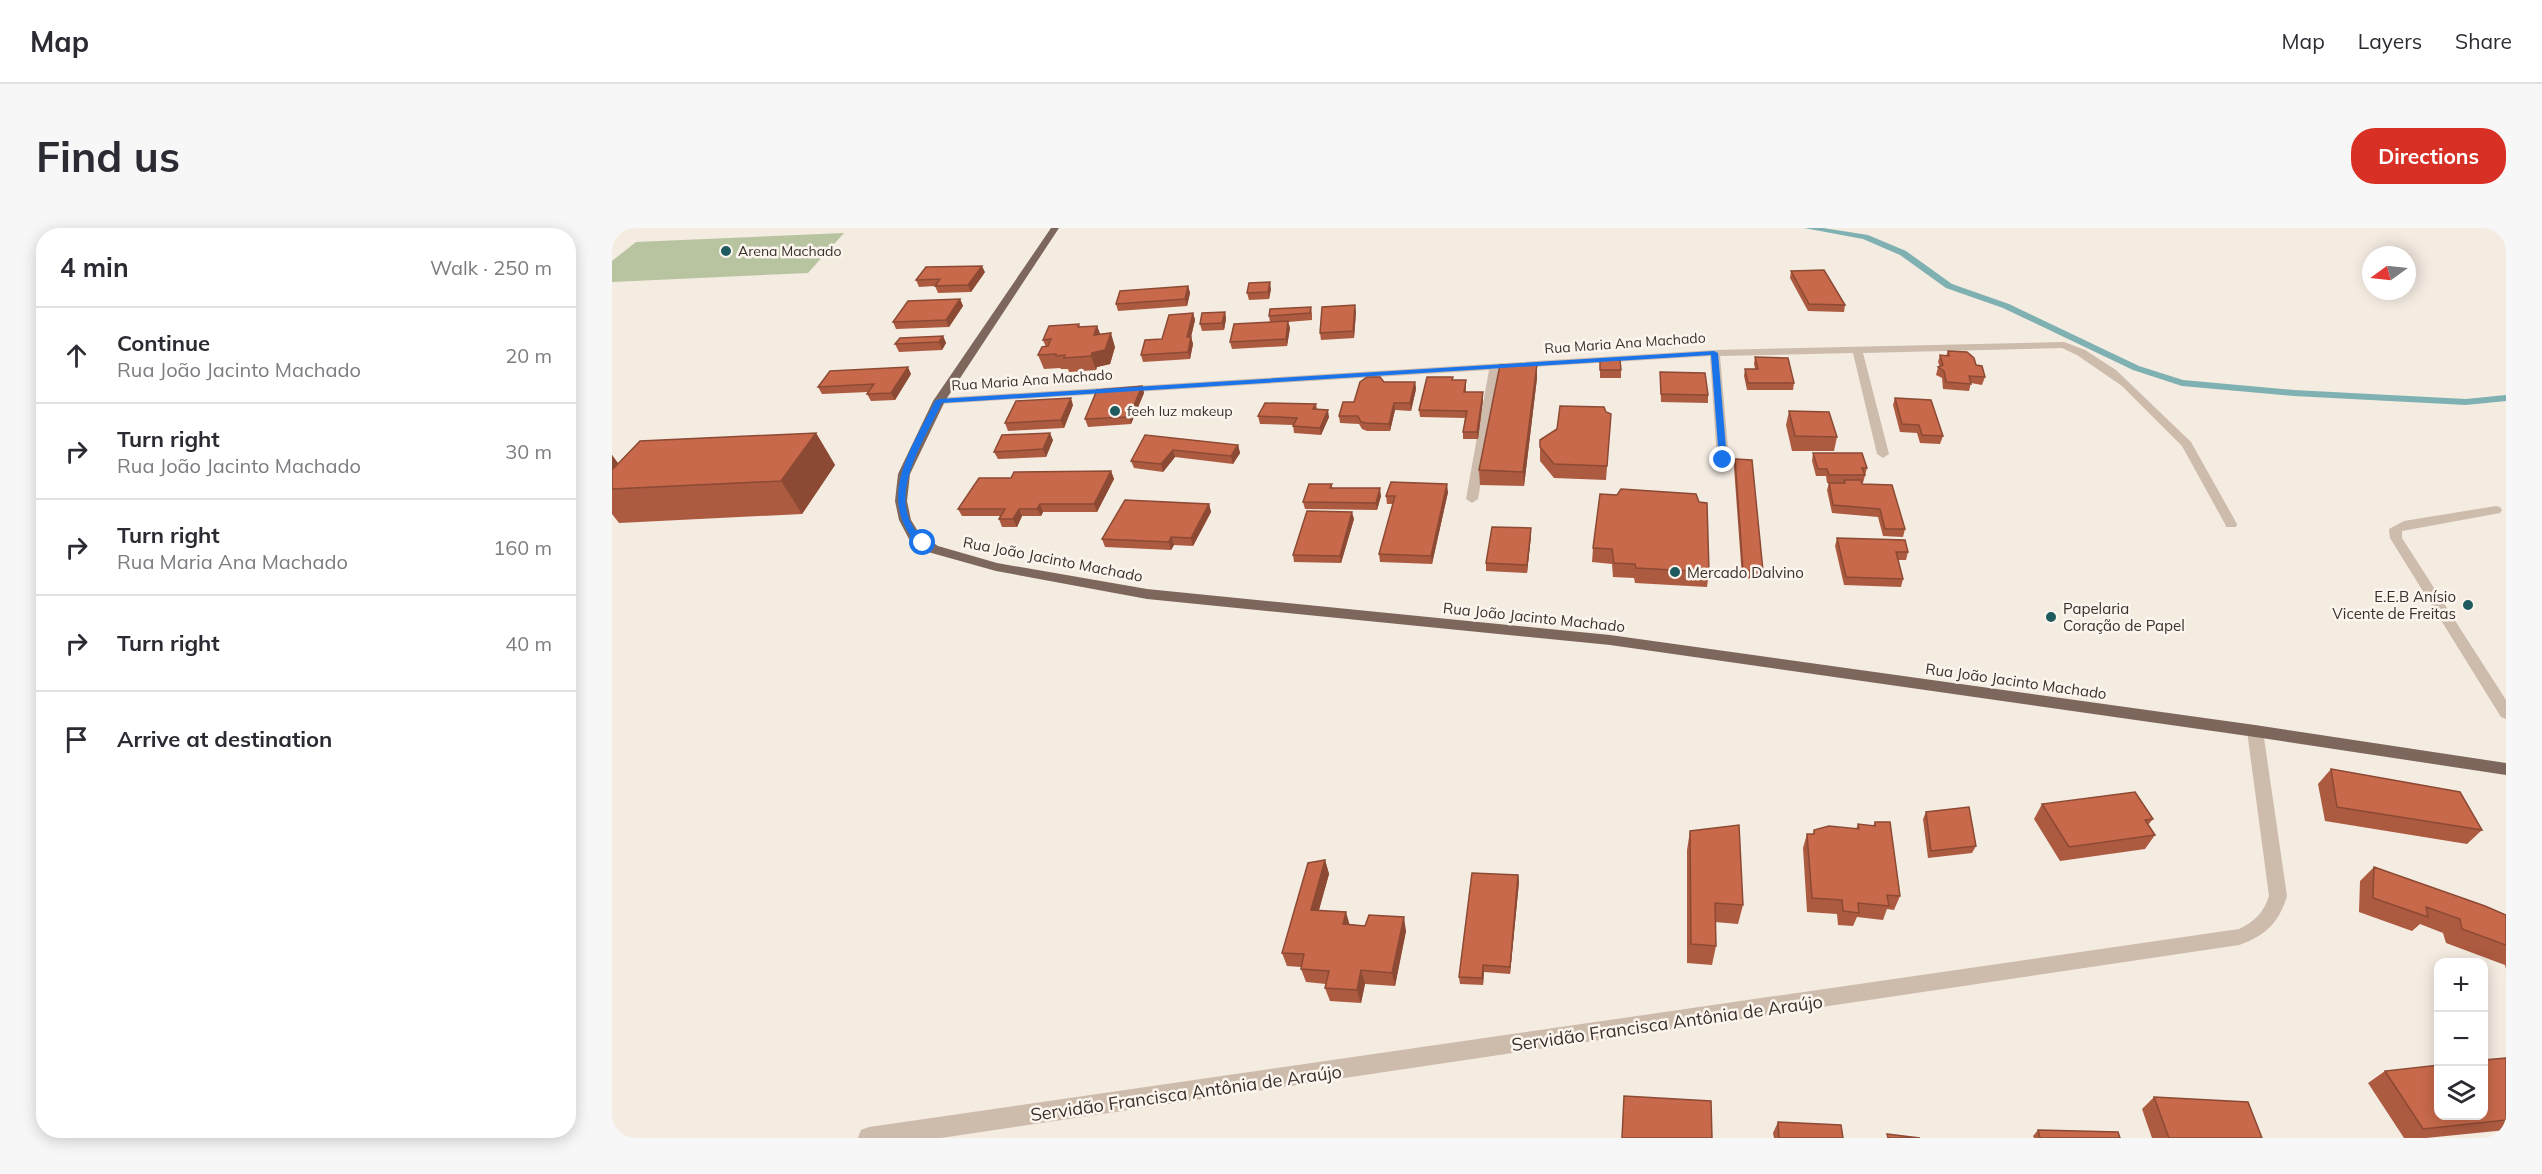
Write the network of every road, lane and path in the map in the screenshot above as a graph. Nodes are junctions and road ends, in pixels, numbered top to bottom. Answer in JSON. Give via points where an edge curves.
{"nodes":[{"id":1,"x":1055,"y":228,"type":"edge"},
{"id":2,"x":1857,"y":349,"type":"junction"},
{"id":3,"x":1714,"y":353,"type":"junction"},
{"id":4,"x":1495,"y":366,"type":"junction"},
{"id":5,"x":939,"y":401,"type":"junction"},
{"id":6,"x":1882,"y":454,"type":"dead end"},
{"id":7,"x":1723,"y":460,"type":"dead end"},
{"id":8,"x":1472,"y":498,"type":"dead end"},
{"id":9,"x":2496,"y":510,"type":"dead end"},
{"id":10,"x":2231,"y":524,"type":"dead end"},
{"id":11,"x":2506,"y":713,"type":"edge"},
{"id":12,"x":2255,"y":731,"type":"junction"},
{"id":13,"x":2506,"y":769,"type":"edge"},
{"id":14,"x":869,"y":1138,"type":"edge"}],
"edges":[{"from":1,"to":5,"type":"main road","name":"Rua João Jacinto Machado"},
{"from":2,"to":3,"type":"street","name":"Rua Maria Ana Machado"},
{"from":2,"to":6,"type":"street"},
{"from":2,"to":10,"type":"street","name":"Rua Maria Ana Machado","via":[[2064,345],[2077,350],[2119,378],[2187,444]]},
{"from":3,"to":4,"type":"street","name":"Rua Maria Ana Machado"},
{"from":3,"to":7,"type":"street"},
{"from":4,"to":5,"type":"street","name":"Rua Maria Ana Machado"},
{"from":4,"to":8,"type":"street"},
{"from":5,"to":12,"type":"main road","name":"Rua João Jacinto Machado","via":[[904,474],[901,501],[914,536],[933,549],[958,558],[1147,594],[1610,640]]},
{"from":9,"to":11,"type":"street","via":[[2395,529],[2396,538]]},
{"from":12,"to":13,"type":"main road","name":"Rua João Jacinto Machado"},
{"from":12,"to":14,"type":"street","name":"Servidão Francisca Antônia de Araújo","via":[[2278,896],[2266,922],[2240,938]]}]}
